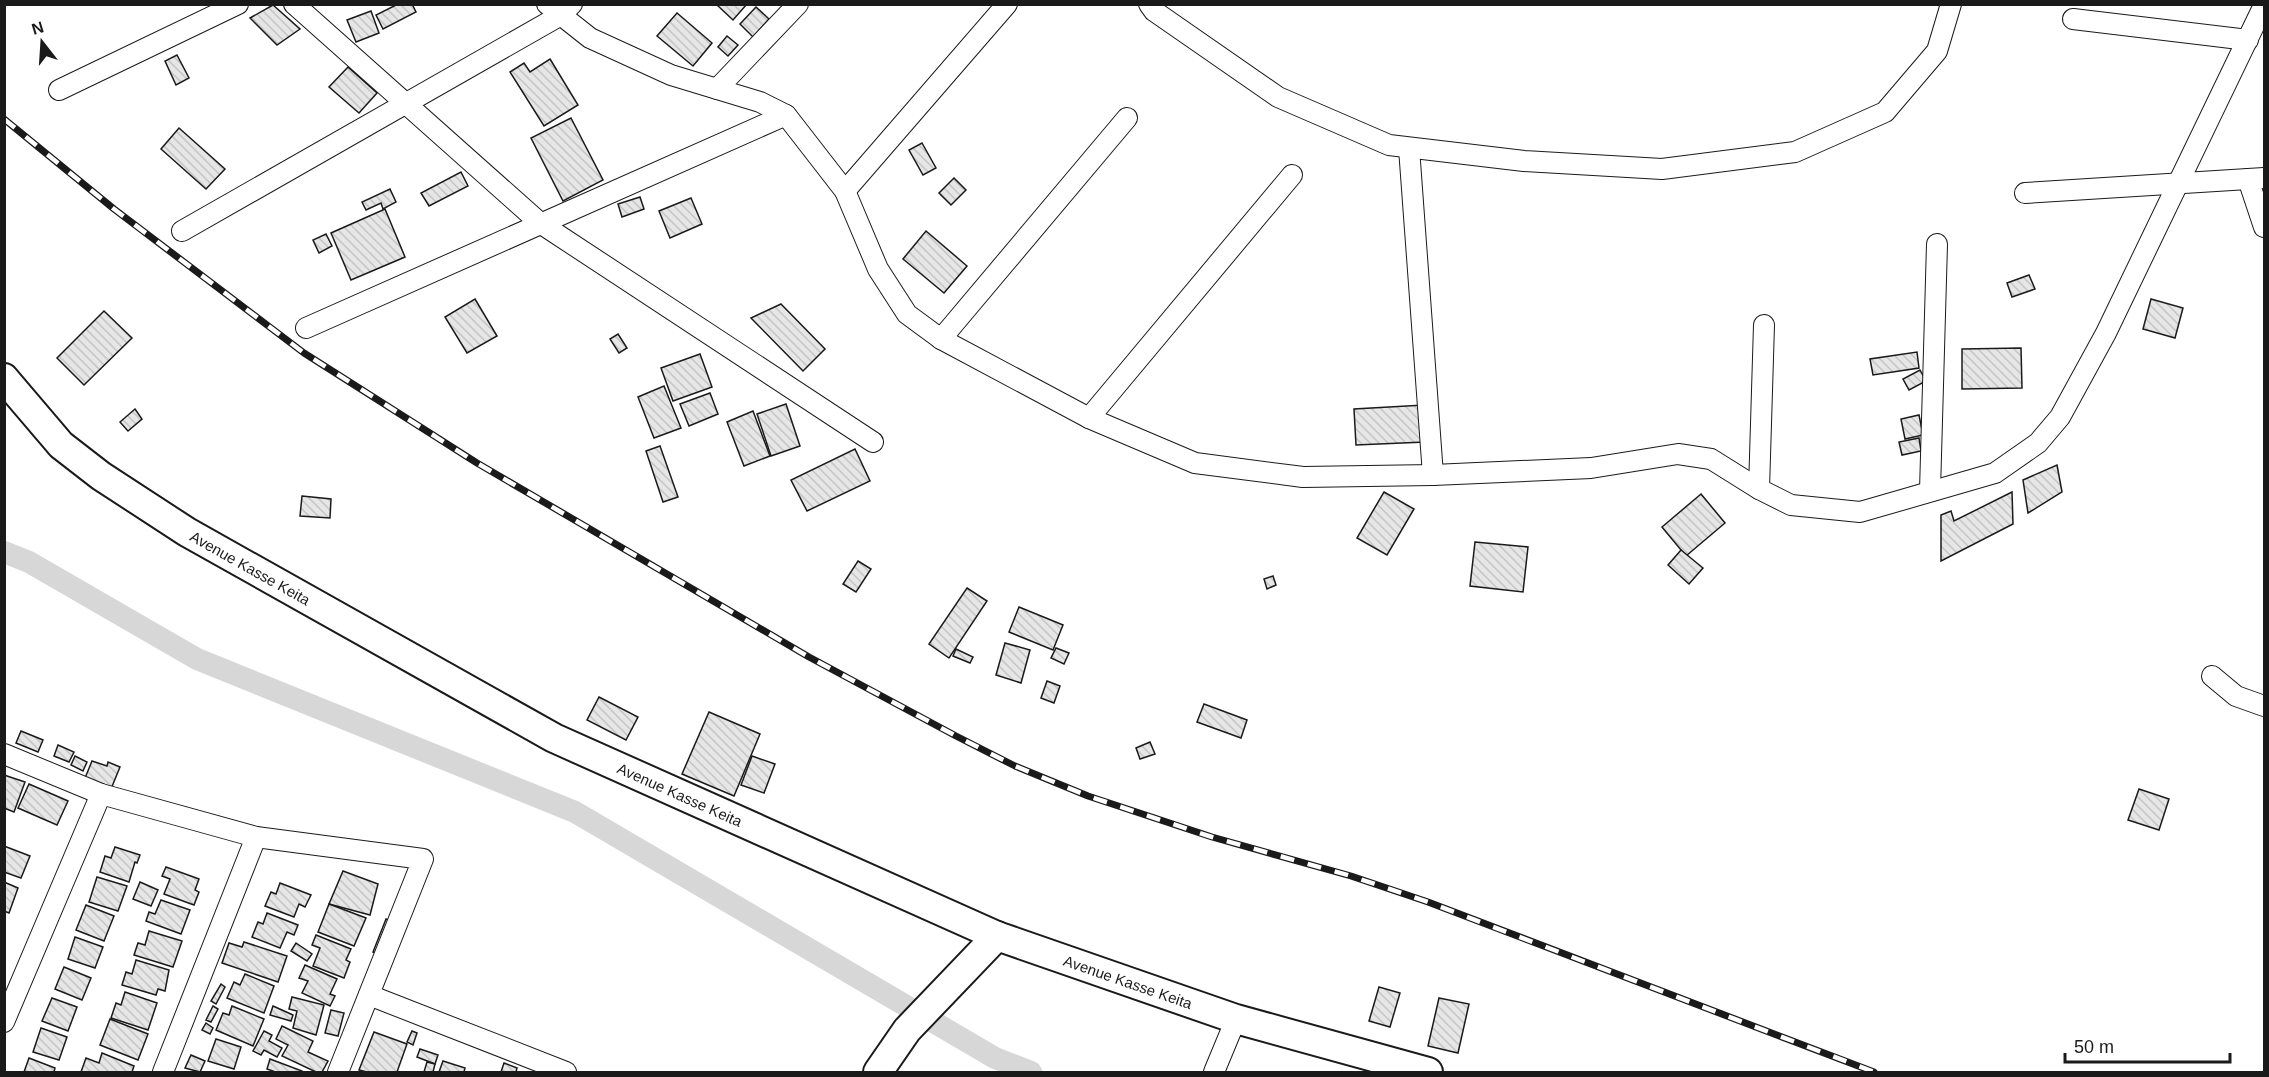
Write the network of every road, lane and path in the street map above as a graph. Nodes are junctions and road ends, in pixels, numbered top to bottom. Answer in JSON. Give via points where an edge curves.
{"nodes":[{"id":1,"x":238,"y":4,"type":"edge"},
{"id":2,"x":294,"y":4,"type":"edge"},
{"id":3,"x":798,"y":4,"type":"edge"},
{"id":4,"x":1006,"y":4,"type":"edge"},
{"id":5,"x":1149,"y":4,"type":"edge"},
{"id":6,"x":1951,"y":4,"type":"edge"},
{"id":7,"x":560,"y":8,"type":"edge"},
{"id":8,"x":2263,"y":10,"type":"edge"},
{"id":9,"x":2073,"y":19,"type":"dead end"},
{"id":10,"x":2248,"y":40,"type":"junction"},
{"id":11,"x":717,"y":89,"type":"junction"},
{"id":12,"x":59,"y":90,"type":"dead end"},
{"id":13,"x":407,"y":103,"type":"junction"},
{"id":14,"x":786,"y":115,"type":"junction"},
{"id":15,"x":1127,"y":118,"type":"dead end"},
{"id":16,"x":1409,"y":148,"type":"junction"},
{"id":17,"x":1292,"y":175,"type":"dead end"},
{"id":18,"x":2257,"y":178,"type":"edge"},
{"id":19,"x":2179,"y":183,"type":"junction"},
{"id":20,"x":845,"y":191,"type":"junction"},
{"id":21,"x":2025,"y":193,"type":"dead end"},
{"id":22,"x":540,"y":223,"type":"junction"},
{"id":23,"x":2265,"y":227,"type":"edge"},
{"id":24,"x":182,"y":231,"type":"dead end"},
{"id":25,"x":1937,"y":244,"type":"dead end"},
{"id":26,"x":1764,"y":325,"type":"dead end"},
{"id":27,"x":306,"y":328,"type":"dead end"},
{"id":28,"x":941,"y":339,"type":"junction"},
{"id":29,"x":4,"y":378,"type":"edge"},
{"id":30,"x":1089,"y":418,"type":"junction"},
{"id":31,"x":873,"y":442,"type":"dead end"},
{"id":32,"x":1433,"y":476,"type":"junction"},
{"id":33,"x":1759,"y":489,"type":"junction"},
{"id":34,"x":1930,"y":491,"type":"junction"},
{"id":35,"x":2212,"y":676,"type":"dead end"},
{"id":36,"x":2265,"y":706,"type":"edge"},
{"id":37,"x":4,"y":754,"type":"edge"},
{"id":38,"x":100,"y":794,"type":"junction"},
{"id":39,"x":256,"y":837,"type":"junction"},
{"id":40,"x":997,"y":936,"type":"junction"},
{"id":41,"x":369,"y":995,"type":"junction"},
{"id":42,"x":1236,"y":1019,"type":"junction"},
{"id":43,"x":4,"y":1022,"type":"edge"},
{"id":44,"x":163,"y":1072,"type":"edge"},
{"id":45,"x":338,"y":1072,"type":"edge"},
{"id":46,"x":566,"y":1072,"type":"edge"},
{"id":47,"x":878,"y":1072,"type":"edge"},
{"id":48,"x":1214,"y":1072,"type":"edge"},
{"id":49,"x":1428,"y":1072,"type":"edge"}],
"edges":[{"from":1,"to":12,"type":"street"},
{"from":2,"to":13,"type":"street"},
{"from":3,"to":11,"type":"street"},
{"from":4,"to":20,"type":"street"},
{"from":5,"to":16,"type":"street","via":[[1278,97],[1389,145]]},
{"from":6,"to":16,"type":"street","via":[[1937,51],[1885,112],[1795,152],[1662,169],[1524,161]]},
{"from":7,"to":11,"type":"street","via":[[590,38],[671,75]]},
{"from":7,"to":13,"type":"street"},
{"from":8,"to":10,"type":"street"},
{"from":9,"to":10,"type":"street"},
{"from":10,"to":19,"type":"street"},
{"from":11,"to":14,"type":"street"},
{"from":13,"to":22,"type":"street"},
{"from":13,"to":24,"type":"street"},
{"from":14,"to":20,"type":"street"},
{"from":14,"to":22,"type":"street"},
{"from":15,"to":28,"type":"street"},
{"from":16,"to":32,"type":"street"},
{"from":17,"to":30,"type":"street"},
{"from":18,"to":19,"type":"street"},
{"from":18,"to":23,"type":"street"},
{"from":19,"to":21,"type":"street"},
{"from":19,"to":34,"type":"street","via":[[2060,417],[2038,444],[1995,472]]},
{"from":20,"to":28,"type":"street","via":[[878,269],[901,305]]},
{"from":22,"to":27,"type":"street"},
{"from":22,"to":31,"type":"street"},
{"from":25,"to":34,"type":"street"},
{"from":26,"to":33,"type":"street"},
{"from":28,"to":30,"type":"street"},
{"from":29,"to":40,"type":"main road","name":"Avenue Kasse Keita","via":[[62,445],[100,476],[188,532],[554,738]]},
{"from":30,"to":32,"type":"street","via":[[1196,463],[1303,477]]},
{"from":32,"to":33,"type":"street","via":[[1591,468],[1678,454],[1711,459]]},
{"from":33,"to":34,"type":"street","via":[[1791,505],[1860,512]]},
{"from":35,"to":36,"type":"street","via":[[2236,696]]},
{"from":37,"to":38,"type":"street"},
{"from":38,"to":39,"type":"street"},
{"from":38,"to":43,"type":"street"},
{"from":39,"to":41,"type":"street","via":[[423,859]]},
{"from":39,"to":44,"type":"street"},
{"from":40,"to":42,"type":"main road","name":"Avenue Kasse Keita"},
{"from":40,"to":47,"type":"main road","via":[[907,1030]]},
{"from":41,"to":45,"type":"street"},
{"from":41,"to":46,"type":"street"},
{"from":42,"to":48,"type":"street"},
{"from":42,"to":49,"type":"main road","name":"Avenue Kasse Keita"}]}
